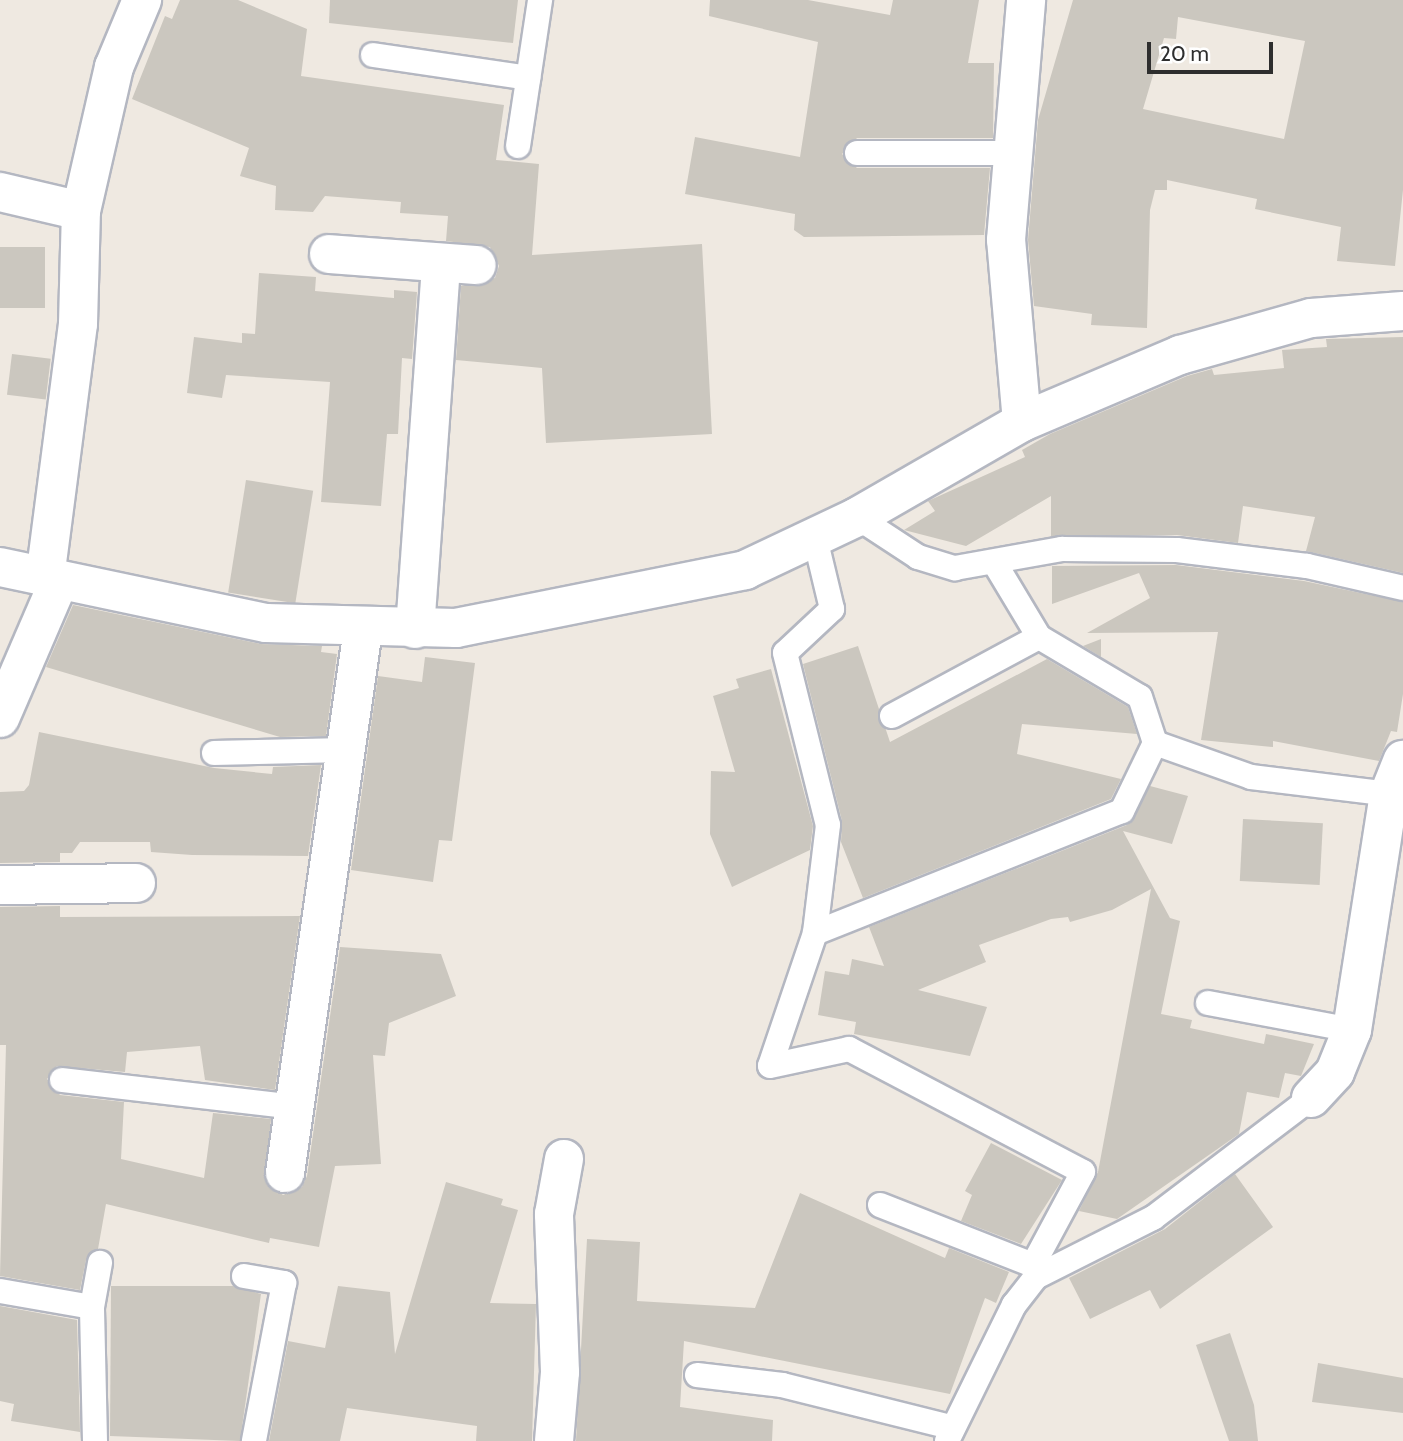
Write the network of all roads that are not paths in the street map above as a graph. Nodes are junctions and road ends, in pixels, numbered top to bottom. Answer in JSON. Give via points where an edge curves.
{"nodes":[{"id":1,"x":142,"y":0,"type":"edge"},
{"id":2,"x":540,"y":0,"type":"edge"},
{"id":3,"x":1026,"y":0,"type":"edge"},
{"id":4,"x":373,"y":55,"type":"dead end"},
{"id":5,"x":528,"y":78,"type":"junction"},
{"id":6,"x":518,"y":146,"type":"dead end"},
{"id":7,"x":857,"y":153,"type":"dead end"},
{"id":8,"x":1012,"y":153,"type":"junction"},
{"id":9,"x":0,"y":192,"type":"edge"},
{"id":10,"x":81,"y":211,"type":"junction"},
{"id":11,"x":329,"y":254,"type":"dead end"},
{"id":12,"x":1403,"y":311,"type":"edge"},
{"id":13,"x":1022,"y":422,"type":"junction"},
{"id":14,"x":857,"y":517,"type":"junction"},
{"id":15,"x":815,"y":538,"type":"junction"},
{"id":16,"x":994,"y":562,"type":"junction"},
{"id":17,"x":0,"y":568,"type":"edge"},
{"id":18,"x":52,"y":579,"type":"junction"},
{"id":19,"x":1403,"y":588,"type":"edge"},
{"id":20,"x":363,"y":629,"type":"junction"},
{"id":21,"x":415,"y":629,"type":"junction"},
{"id":22,"x":1039,"y":637,"type":"junction"},
{"id":23,"x":892,"y":716,"type":"dead end"},
{"id":24,"x":0,"y":718,"type":"edge"},
{"id":25,"x":1155,"y":743,"type":"junction"},
{"id":26,"x":345,"y":750,"type":"junction"},
{"id":27,"x":214,"y":753,"type":"dead end"},
{"id":28,"x":1398,"y":783,"type":"edge"},
{"id":29,"x":136,"y":883,"type":"dead end"},
{"id":30,"x":0,"y":885,"type":"edge"},
{"id":31,"x":815,"y":933,"type":"junction"},
{"id":32,"x":1208,"y":1003,"type":"dead end"},
{"id":33,"x":1352,"y":1030,"type":"junction"},
{"id":34,"x":62,"y":1080,"type":"dead end"},
{"id":35,"x":1311,"y":1098,"type":"joint"},
{"id":36,"x":294,"y":1107,"type":"junction"},
{"id":37,"x":564,"y":1159,"type":"dead end"},
{"id":38,"x":285,"y":1173,"type":"dead end"},
{"id":39,"x":880,"y":1205,"type":"dead end"},
{"id":40,"x":100,"y":1263,"type":"dead end"},
{"id":41,"x":1034,"y":1271,"type":"junction"},
{"id":42,"x":244,"y":1276,"type":"dead end"},
{"id":43,"x":0,"y":1291,"type":"edge"},
{"id":44,"x":92,"y":1307,"type":"junction"},
{"id":45,"x":697,"y":1375,"type":"dead end"},
{"id":46,"x":949,"y":1434,"type":"edge"},
{"id":47,"x":95,"y":1441,"type":"edge"},
{"id":48,"x":254,"y":1441,"type":"edge"},
{"id":49,"x":554,"y":1441,"type":"edge"}],
"edges":[{"from":1,"to":10,"type":"street","via":[[114,67]]},
{"from":2,"to":5,"type":"lane"},
{"from":3,"to":8,"type":"street"},
{"from":4,"to":5,"type":"lane"},
{"from":5,"to":6,"type":"lane"},
{"from":7,"to":8,"type":"lane"},
{"from":8,"to":13,"type":"street","via":[[1006,240]]},
{"from":9,"to":10,"type":"street"},
{"from":10,"to":18,"type":"street","via":[[78,324]]},
{"from":11,"to":21,"type":"street","via":[[459,264]]},
{"from":12,"to":13,"type":"street","via":[[1311,318],[1180,355]]},
{"from":13,"to":14,"type":"street"},
{"from":14,"to":15,"type":"street"},
{"from":14,"to":16,"type":"lane","via":[[918,556],[955,568]]},
{"from":15,"to":21,"type":"street","via":[[745,570],[456,628]]},
{"from":15,"to":31,"type":"lane","via":[[832,609],[785,653],[828,825]]},
{"from":16,"to":19,"type":"lane","via":[[1062,549],[1177,550],[1307,566]]},
{"from":16,"to":22,"type":"lane"},
{"from":17,"to":18,"type":"street"},
{"from":18,"to":20,"type":"street","via":[[266,623]]},
{"from":18,"to":24,"type":"street"},
{"from":20,"to":21,"type":"street"},
{"from":20,"to":26,"type":"street"},
{"from":22,"to":23,"type":"lane"},
{"from":22,"to":25,"type":"lane","via":[[1140,697]]},
{"from":25,"to":28,"type":"lane","via":[[1251,777]]},
{"from":25,"to":31,"type":"lane","via":[[1122,811]]},
{"from":26,"to":27,"type":"lane"},
{"from":26,"to":36,"type":"street"},
{"from":28,"to":33,"type":"street"},
{"from":29,"to":30,"type":"street"},
{"from":31,"to":41,"type":"lane","via":[[770,1066],[849,1049],[1083,1172]]},
{"from":32,"to":33,"type":"lane"},
{"from":33,"to":35,"type":"street","via":[[1335,1072]]},
{"from":34,"to":36,"type":"lane"},
{"from":35,"to":41,"type":"lane","via":[[1153,1218]]},
{"from":36,"to":38,"type":"street"},
{"from":37,"to":49,"type":"street","via":[[554,1214],[560,1372]]},
{"from":39,"to":41,"type":"lane"},
{"from":40,"to":44,"type":"lane"},
{"from":41,"to":46,"type":"lane"},
{"from":42,"to":48,"type":"lane","via":[[284,1283]]},
{"from":43,"to":44,"type":"lane"},
{"from":44,"to":47,"type":"lane"},
{"from":45,"to":46,"type":"lane","via":[[782,1385]]}]}
